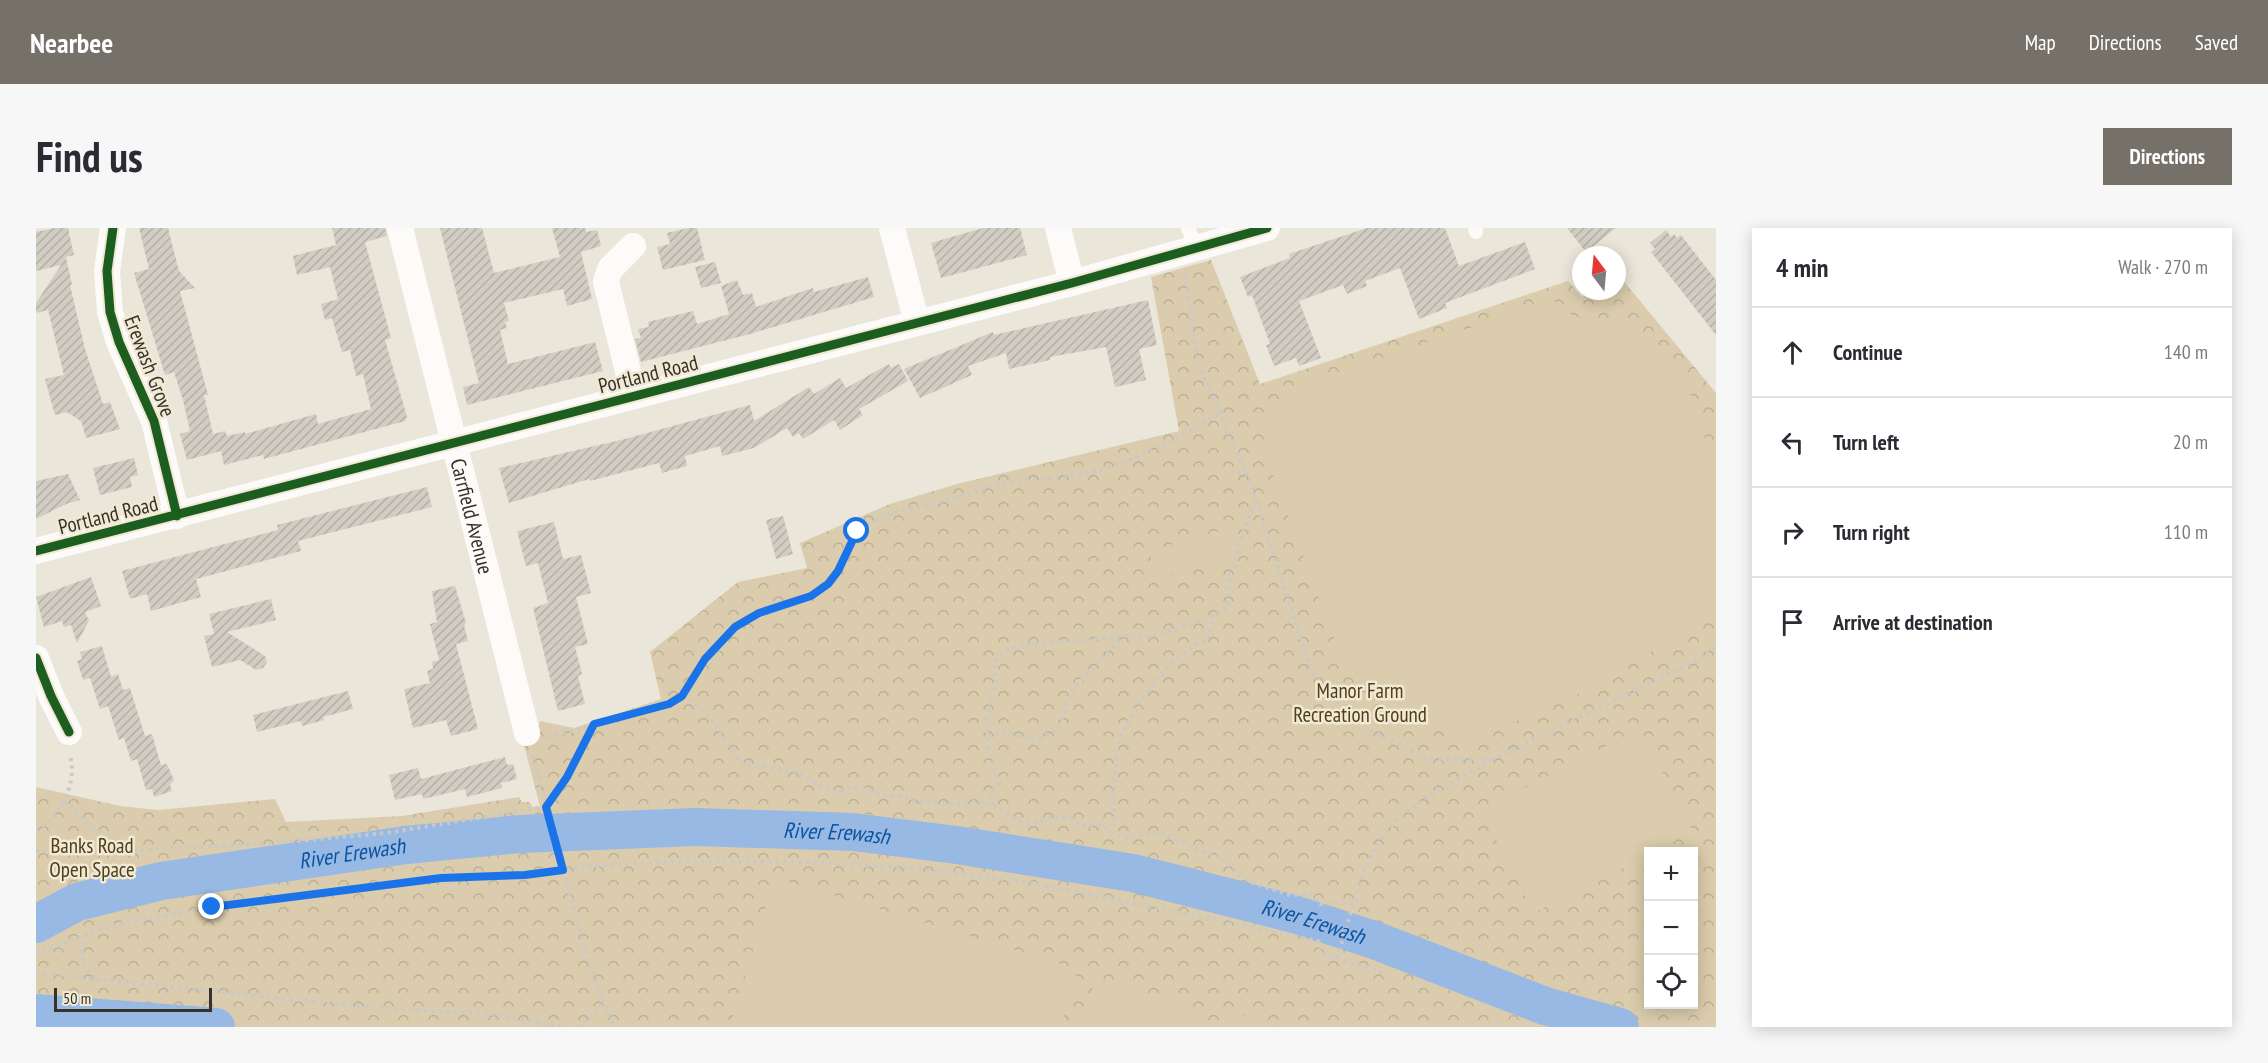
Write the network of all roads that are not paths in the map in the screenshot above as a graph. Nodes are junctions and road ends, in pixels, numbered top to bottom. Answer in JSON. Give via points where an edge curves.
{"nodes":[{"id":1,"x":114,"y":228,"type":"edge"},
{"id":2,"x":400,"y":228,"type":"edge"},
{"id":3,"x":892,"y":228,"type":"edge"},
{"id":4,"x":1058,"y":228,"type":"edge"},
{"id":5,"x":1263,"y":229,"type":"edge"},
{"id":6,"x":1188,"y":243,"type":"edge"},
{"id":7,"x":633,"y":246,"type":"dead end"},
{"id":8,"x":1072,"y":283,"type":"junction"},
{"id":9,"x":917,"y":323,"type":"junction"},
{"id":10,"x":634,"y":396,"type":"junction"},
{"id":11,"x":455,"y":441,"type":"junction"},
{"id":12,"x":177,"y":516,"type":"junction"},
{"id":13,"x":36,"y":552,"type":"edge"},
{"id":14,"x":36,"y":658,"type":"edge"},
{"id":15,"x":69,"y":732,"type":"road end"},
{"id":16,"x":527,"y":733,"type":"road end"}],
"edges":[{"from":1,"to":12,"type":"street","name":"Erewash Grove","via":[[107,271],[110,312],[154,421]]},
{"from":2,"to":11,"type":"street","name":"Carrfield Avenue"},
{"from":3,"to":9,"type":"street"},
{"from":4,"to":8,"type":"street"},
{"from":5,"to":6,"type":"street","name":"Portland Road"},
{"from":6,"to":8,"type":"street","name":"Portland Road"},
{"from":7,"to":10,"type":"street","via":[[610,269],[606,282]]},
{"from":8,"to":9,"type":"street","name":"Portland Road"},
{"from":9,"to":10,"type":"street","name":"Portland Road"},
{"from":10,"to":11,"type":"street","name":"Portland Road"},
{"from":11,"to":12,"type":"street","name":"Portland Road"},
{"from":11,"to":16,"type":"street","name":"Carrfield Avenue"},
{"from":12,"to":13,"type":"street","name":"Portland Road"},
{"from":14,"to":15,"type":"street"}]}
